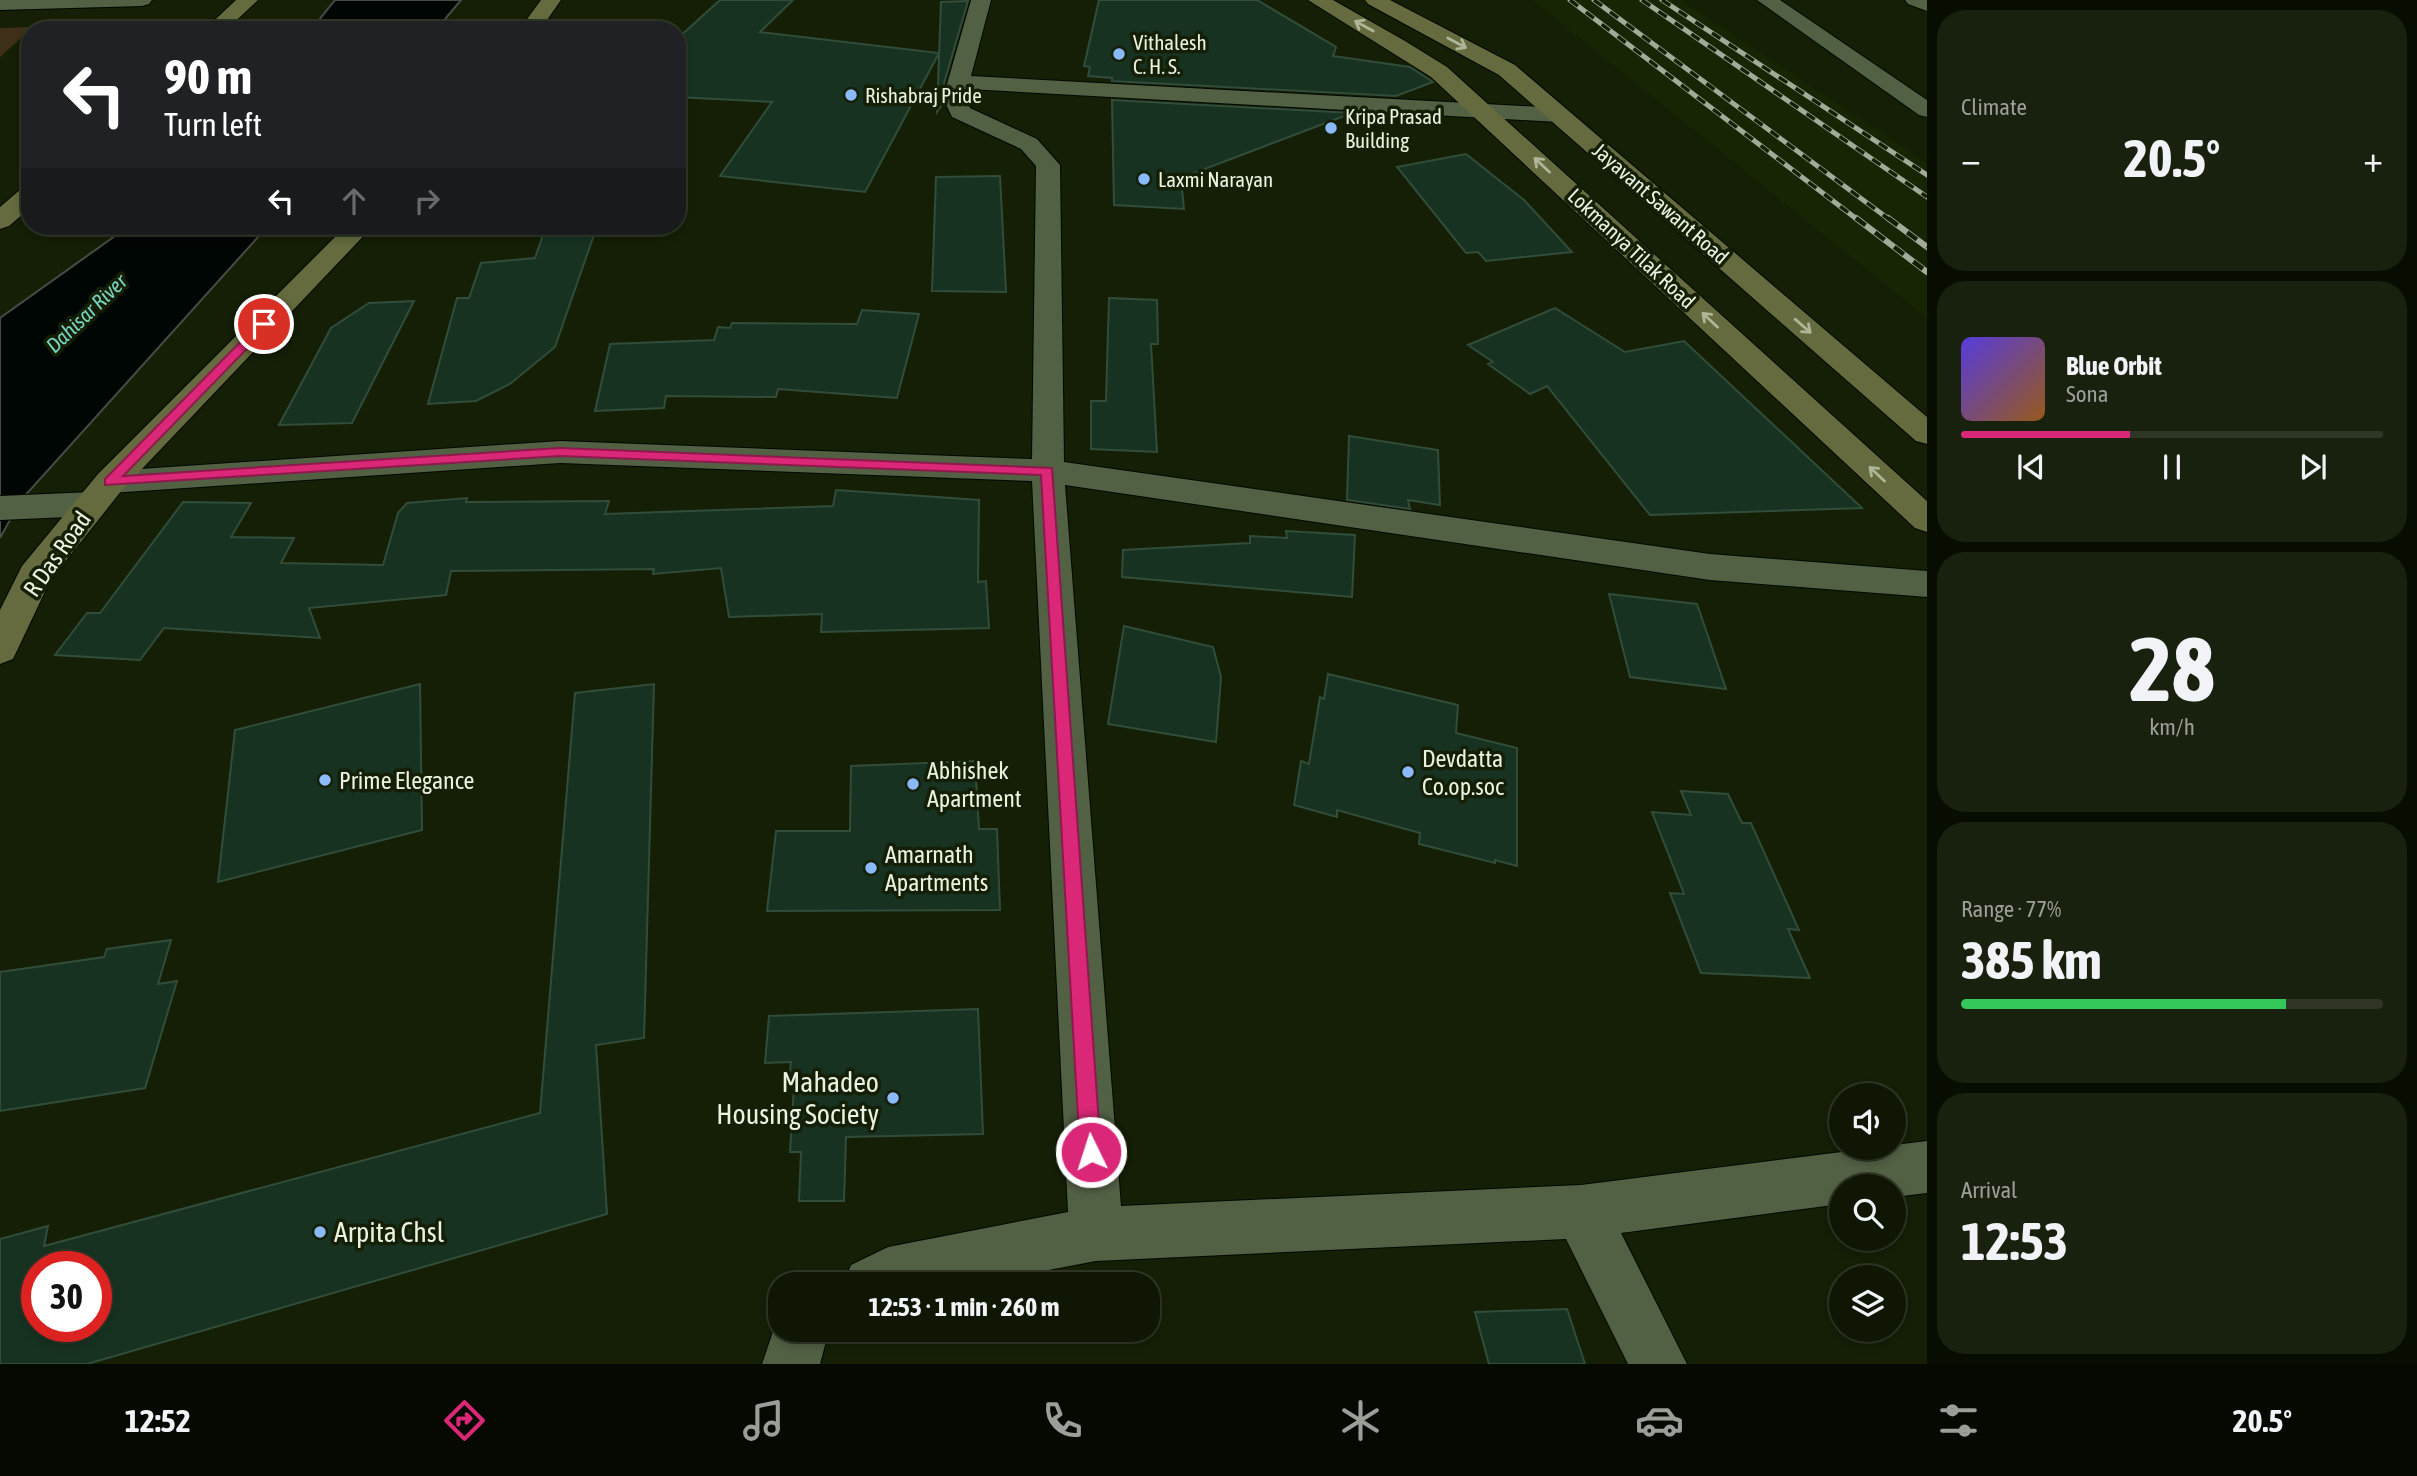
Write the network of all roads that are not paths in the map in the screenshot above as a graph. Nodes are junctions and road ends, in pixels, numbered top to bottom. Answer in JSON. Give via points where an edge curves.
{"nodes":[{"id":1,"x":142,"y":0,"type":"edge"},
{"id":2,"x":247,"y":0,"type":"edge"},
{"id":3,"x":551,"y":0,"type":"edge"},
{"id":4,"x":981,"y":0,"type":"edge"},
{"id":5,"x":1318,"y":0,"type":"edge"},
{"id":6,"x":1375,"y":0,"type":"edge"},
{"id":7,"x":1767,"y":0,"type":"edge"},
{"id":8,"x":1915,"y":0,"type":"edge"},
{"id":9,"x":0,"y":4,"type":"edge"},
{"id":10,"x":1927,"y":5,"type":"edge"},
{"id":11,"x":224,"y":21,"type":"edge"},
{"id":12,"x":536,"y":21,"type":"edge"},
{"id":13,"x":958,"y":82,"type":"junction"},
{"id":14,"x":1927,"y":110,"type":"edge"},
{"id":15,"x":1484,"y":112,"type":"junction"},
{"id":16,"x":1559,"y":115,"type":"junction"},
{"id":17,"x":21,"y":202,"type":"edge"},
{"id":18,"x":0,"y":221,"type":"edge"},
{"id":19,"x":351,"y":235,"type":"edge"},
{"id":20,"x":1927,"y":434,"type":"edge"},
{"id":21,"x":1048,"y":471,"type":"junction"},
{"id":22,"x":101,"y":493,"type":"junction"},
{"id":23,"x":0,"y":508,"type":"edge"},
{"id":24,"x":1927,"y":520,"type":"edge"},
{"id":25,"x":1927,"y":584,"type":"edge"},
{"id":26,"x":0,"y":649,"type":"edge"},
{"id":27,"x":1927,"y":1167,"type":"edge"},
{"id":28,"x":1581,"y":1212,"type":"junction"},
{"id":29,"x":1096,"y":1234,"type":"junction"},
{"id":30,"x":903,"y":1272,"type":"edge"},
{"id":31,"x":798,"y":1342,"type":"edge"},
{"id":32,"x":791,"y":1364,"type":"edge"},
{"id":33,"x":1658,"y":1364,"type":"edge"}],
"edges":[{"from":1,"to":9,"type":"street"},
{"from":2,"to":11,"type":"street"},
{"from":3,"to":12,"type":"street"},
{"from":4,"to":13,"type":"street"},
{"from":15,"to":5,"type":"street","name":"Lokmanya Tilak Road","one_way":true,"via":[[1439,72]]},
{"from":6,"to":16,"type":"street","name":"Jayavant Sawant Road","one_way":true,"via":[[1507,69]]},
{"from":7,"to":14,"type":"street"},
{"from":8,"to":10,"type":"street"},
{"from":13,"to":15,"type":"street"},
{"from":13,"to":21,"type":"street","via":[[954,98],[960,112],[1029,144],[1048,165]]},
{"from":15,"to":16,"type":"street"},
{"from":24,"to":15,"type":"street","name":"Lokmanya Tilak Road","one_way":true},
{"from":16,"to":20,"type":"street","name":"Jayavant Sawant Road","one_way":true},
{"from":17,"to":18,"type":"street"},
{"from":19,"to":22,"type":"street","name":"R Das Road"},
{"from":21,"to":22,"type":"street","via":[[560,452]]},
{"from":21,"to":25,"type":"street","via":[[1710,567]]},
{"from":21,"to":29,"type":"street"},
{"from":22,"to":23,"type":"street","via":[[36,507]]},
{"from":22,"to":26,"type":"street","name":"R Das Road","via":[[35,575]]},
{"from":27,"to":28,"type":"street"},
{"from":28,"to":29,"type":"street"},
{"from":28,"to":33,"type":"street"},
{"from":29,"to":30,"type":"street"},
{"from":31,"to":32,"type":"street"}]}
